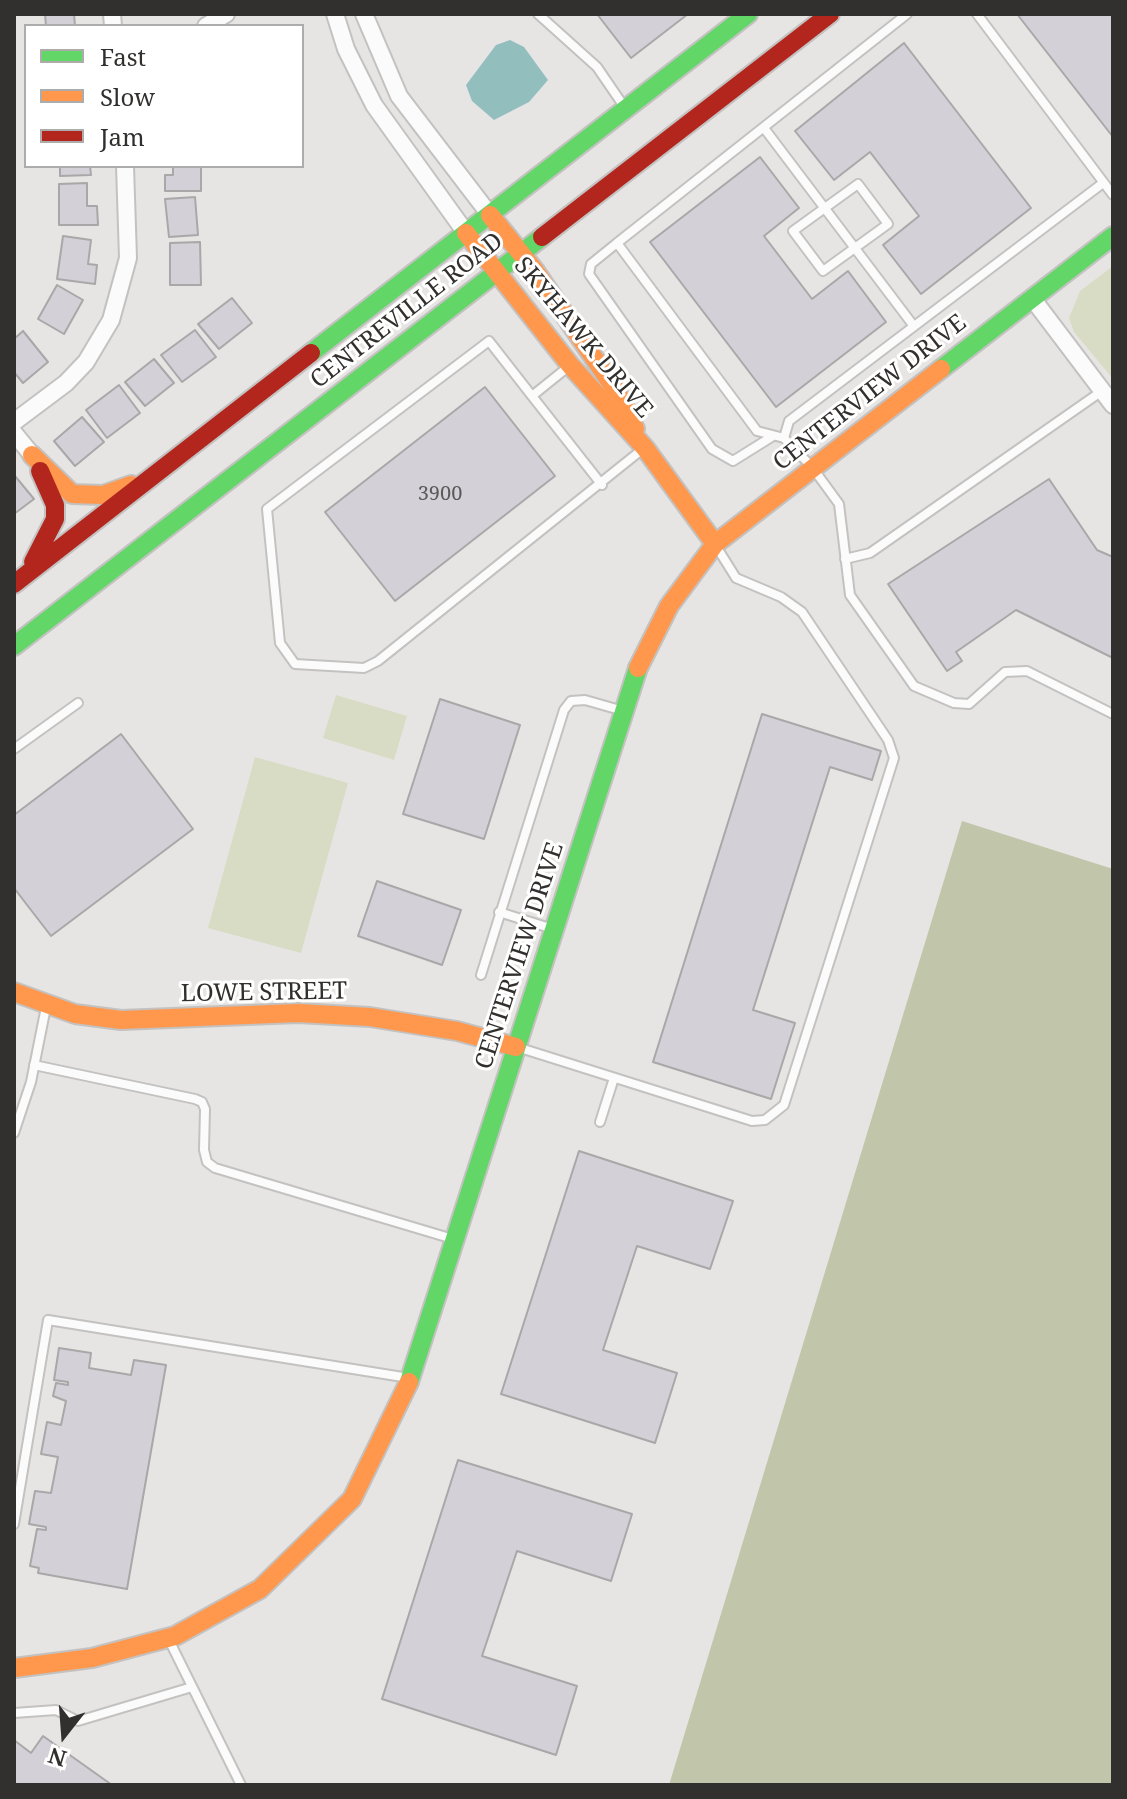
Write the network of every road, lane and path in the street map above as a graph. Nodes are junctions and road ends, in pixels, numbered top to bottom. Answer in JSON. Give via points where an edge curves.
{"nodes":[{"id":1,"x":335,"y":14,"type":"edge"},
{"id":2,"x":364,"y":14,"type":"edge"},
{"id":3,"x":538,"y":14,"type":"edge"},
{"id":4,"x":748,"y":14,"type":"edge"},
{"id":5,"x":830,"y":14,"type":"edge"},
{"id":6,"x":907,"y":14,"type":"edge"},
{"id":7,"x":977,"y":14,"type":"edge"},
{"id":8,"x":626,"y":109,"type":"junction"},
{"id":9,"x":764,"y":128,"type":"junction"},
{"id":10,"x":125,"y":168,"type":"edge"},
{"id":11,"x":1103,"y":183,"type":"junction"},
{"id":12,"x":1113,"y":195,"type":"edge"},
{"id":13,"x":824,"y":208,"type":"junction"},
{"id":14,"x":490,"y":215,"type":"junction"},
{"id":15,"x":466,"y":233,"type":"junction"},
{"id":16,"x":1113,"y":236,"type":"edge"},
{"id":17,"x":617,"y":243,"type":"junction"},
{"id":18,"x":854,"y":248,"type":"junction"},
{"id":19,"x":522,"y":253,"type":"junction"},
{"id":20,"x":497,"y":273,"type":"junction"},
{"id":21,"x":1032,"y":298,"type":"junction"},
{"id":22,"x":913,"y":325,"type":"junction"},
{"id":23,"x":570,"y":365,"type":"junction"},
{"id":24,"x":1102,"y":391,"type":"junction"},
{"id":25,"x":532,"y":396,"type":"junction"},
{"id":26,"x":1113,"y":405,"type":"edge"},
{"id":27,"x":14,"y":422,"type":"edge"},
{"id":28,"x":14,"y":433,"type":"edge"},
{"id":29,"x":773,"y":436,"type":"junction"},
{"id":30,"x":784,"y":438,"type":"junction"},
{"id":31,"x":645,"y":448,"type":"junction"},
{"id":32,"x":32,"y":455,"type":"junction"},
{"id":33,"x":812,"y":467,"type":"junction"},
{"id":34,"x":155,"y":475,"type":"junction"},
{"id":35,"x":602,"y":485,"type":"junction"},
{"id":36,"x":715,"y":544,"type":"junction"},
{"id":37,"x":845,"y":559,"type":"junction"},
{"id":38,"x":19,"y":580,"type":"edge"},
{"id":39,"x":14,"y":646,"type":"edge"},
{"id":40,"x":78,"y":703,"type":"dead end"},
{"id":41,"x":623,"y":712,"type":"junction"},
{"id":42,"x":1113,"y":714,"type":"edge"},
{"id":43,"x":14,"y":749,"type":"edge"},
{"id":44,"x":499,"y":912,"type":"junction"},
{"id":45,"x":554,"y":929,"type":"junction"},
{"id":46,"x":481,"y":975,"type":"dead end"},
{"id":47,"x":14,"y":992,"type":"edge"},
{"id":48,"x":46,"y":1006,"type":"junction"},
{"id":49,"x":516,"y":1047,"type":"junction"},
{"id":50,"x":34,"y":1065,"type":"junction"},
{"id":51,"x":614,"y":1078,"type":"junction"},
{"id":52,"x":600,"y":1122,"type":"dead end"},
{"id":53,"x":15,"y":1130,"type":"edge"},
{"id":54,"x":454,"y":1239,"type":"junction"},
{"id":55,"x":410,"y":1378,"type":"junction"},
{"id":56,"x":14,"y":1524,"type":"edge"},
{"id":57,"x":168,"y":1638,"type":"junction"},
{"id":58,"x":14,"y":1668,"type":"edge"},
{"id":59,"x":192,"y":1687,"type":"junction"},
{"id":60,"x":14,"y":1713,"type":"edge"},
{"id":61,"x":241,"y":1785,"type":"edge"}],
"edges":[{"from":1,"to":15,"type":"street","name":"SKYHAWK DRIVE","via":[[374,105]]},
{"from":2,"to":14,"type":"street","name":"SKYHAWK DRIVE","via":[[399,96]]},
{"from":3,"to":8,"type":"lane","via":[[597,67]]},
{"from":4,"to":8,"type":"street","name":"CENTREVILLE ROAD"},
{"from":5,"to":19,"type":"street","name":"CENTREVILLE ROAD"},
{"from":6,"to":9,"type":"lane"},
{"from":7,"to":11,"type":"lane"},
{"from":8,"to":14,"type":"street","name":"CENTREVILLE ROAD"},
{"from":9,"to":13,"type":"lane"},
{"from":9,"to":17,"type":"lane"},
{"from":10,"to":27,"type":"street","via":[[128,258],[111,320],[86,362]]},
{"from":11,"to":12,"type":"lane"},
{"from":11,"to":22,"type":"lane"},
{"from":13,"to":18,"type":"lane"},
{"from":13,"to":18,"type":"lane","via":[[793,231],[823,271]]},
{"from":13,"to":18,"type":"lane","via":[[858,184],[888,224]]},
{"from":14,"to":15,"type":"street","name":"CENTREVILLE ROAD"},
{"from":14,"to":19,"type":"street","name":"SKYHAWK DRIVE"},
{"from":15,"to":20,"type":"street","name":"SKYHAWK DRIVE"},
{"from":15,"to":34,"type":"street","name":"CENTREVILLE ROAD"},
{"from":16,"to":21,"type":"street","name":"CENTERVIEW DRIVE"},
{"from":17,"to":29,"type":"lane","via":[[757,431]]},
{"from":17,"to":29,"type":"lane","via":[[591,264],[589,274],[712,449],[733,461]]},
{"from":18,"to":22,"type":"lane"},
{"from":19,"to":20,"type":"street","name":"CENTREVILLE ROAD"},
{"from":19,"to":31,"type":"street","name":"SKYHAWK DRIVE","via":[[617,392]]},
{"from":20,"to":23,"type":"street","name":"SKYHAWK DRIVE"},
{"from":20,"to":39,"type":"street","name":"CENTREVILLE ROAD"},
{"from":21,"to":24,"type":"street"},
{"from":21,"to":33,"type":"street","name":"CENTERVIEW DRIVE"},
{"from":22,"to":30,"type":"lane","via":[[789,421]]},
{"from":23,"to":25,"type":"lane"},
{"from":23,"to":31,"type":"street","name":"SKYHAWK DRIVE"},
{"from":24,"to":26,"type":"street"},
{"from":24,"to":37,"type":"lane","via":[[870,553]]},
{"from":25,"to":35,"type":"lane"},
{"from":25,"to":35,"type":"lane","via":[[489,341],[267,509],[280,643],[287,657],[302,667],[371,665]]},
{"from":28,"to":32,"type":"street"},
{"from":29,"to":30,"type":"lane"},
{"from":30,"to":33,"type":"lane"},
{"from":31,"to":35,"type":"lane"},
{"from":31,"to":36,"type":"street","name":"SKYHAWK DRIVE"},
{"from":32,"to":34,"type":"street","via":[[62,486],[85,497]]},
{"from":32,"to":38,"type":"street","via":[[50,491],[55,519]]},
{"from":33,"to":36,"type":"street","name":"CENTERVIEW DRIVE"},
{"from":33,"to":37,"type":"lane","via":[[839,504]]},
{"from":34,"to":38,"type":"street","name":"CENTREVILLE ROAD"},
{"from":36,"to":41,"type":"street","name":"CENTERVIEW DRIVE","via":[[650,639]]},
{"from":36,"to":51,"type":"lane","via":[[736,578],[802,612],[888,740],[893,764],[781,1110],[752,1121]]},
{"from":37,"to":42,"type":"lane","via":[[850,595],[919,691],[969,704],[1005,672],[1027,671]]},
{"from":40,"to":43,"type":"lane"},
{"from":41,"to":44,"type":"lane","via":[[585,700],[571,701],[564,710]]},
{"from":41,"to":45,"type":"street","name":"CENTERVIEW DRIVE"},
{"from":44,"to":45,"type":"lane"},
{"from":44,"to":46,"type":"lane"},
{"from":45,"to":49,"type":"street","name":"CENTERVIEW DRIVE"},
{"from":47,"to":48,"type":"street","name":"LOWE STREET"},
{"from":48,"to":49,"type":"street","name":"LOWE STREET","via":[[121,1020],[298,1013],[370,1017]]},
{"from":48,"to":50,"type":"lane"},
{"from":49,"to":51,"type":"lane"},
{"from":49,"to":54,"type":"street","name":"CENTERVIEW DRIVE"},
{"from":50,"to":53,"type":"lane"},
{"from":50,"to":54,"type":"lane","via":[[202,1102],[204,1150],[215,1168]]},
{"from":51,"to":52,"type":"lane"},
{"from":54,"to":55,"type":"street","name":"CENTERVIEW DRIVE"},
{"from":55,"to":56,"type":"lane","via":[[48,1320]]},
{"from":55,"to":57,"type":"street","name":"CENTERVIEW DRIVE","via":[[392,1425],[352,1499],[260,1589]]},
{"from":57,"to":58,"type":"street","name":"CENTERVIEW DRIVE","via":[[92,1658]]},
{"from":57,"to":59,"type":"lane"},
{"from":59,"to":60,"type":"lane","via":[[78,1721],[56,1710]]},
{"from":59,"to":61,"type":"lane"}]}
